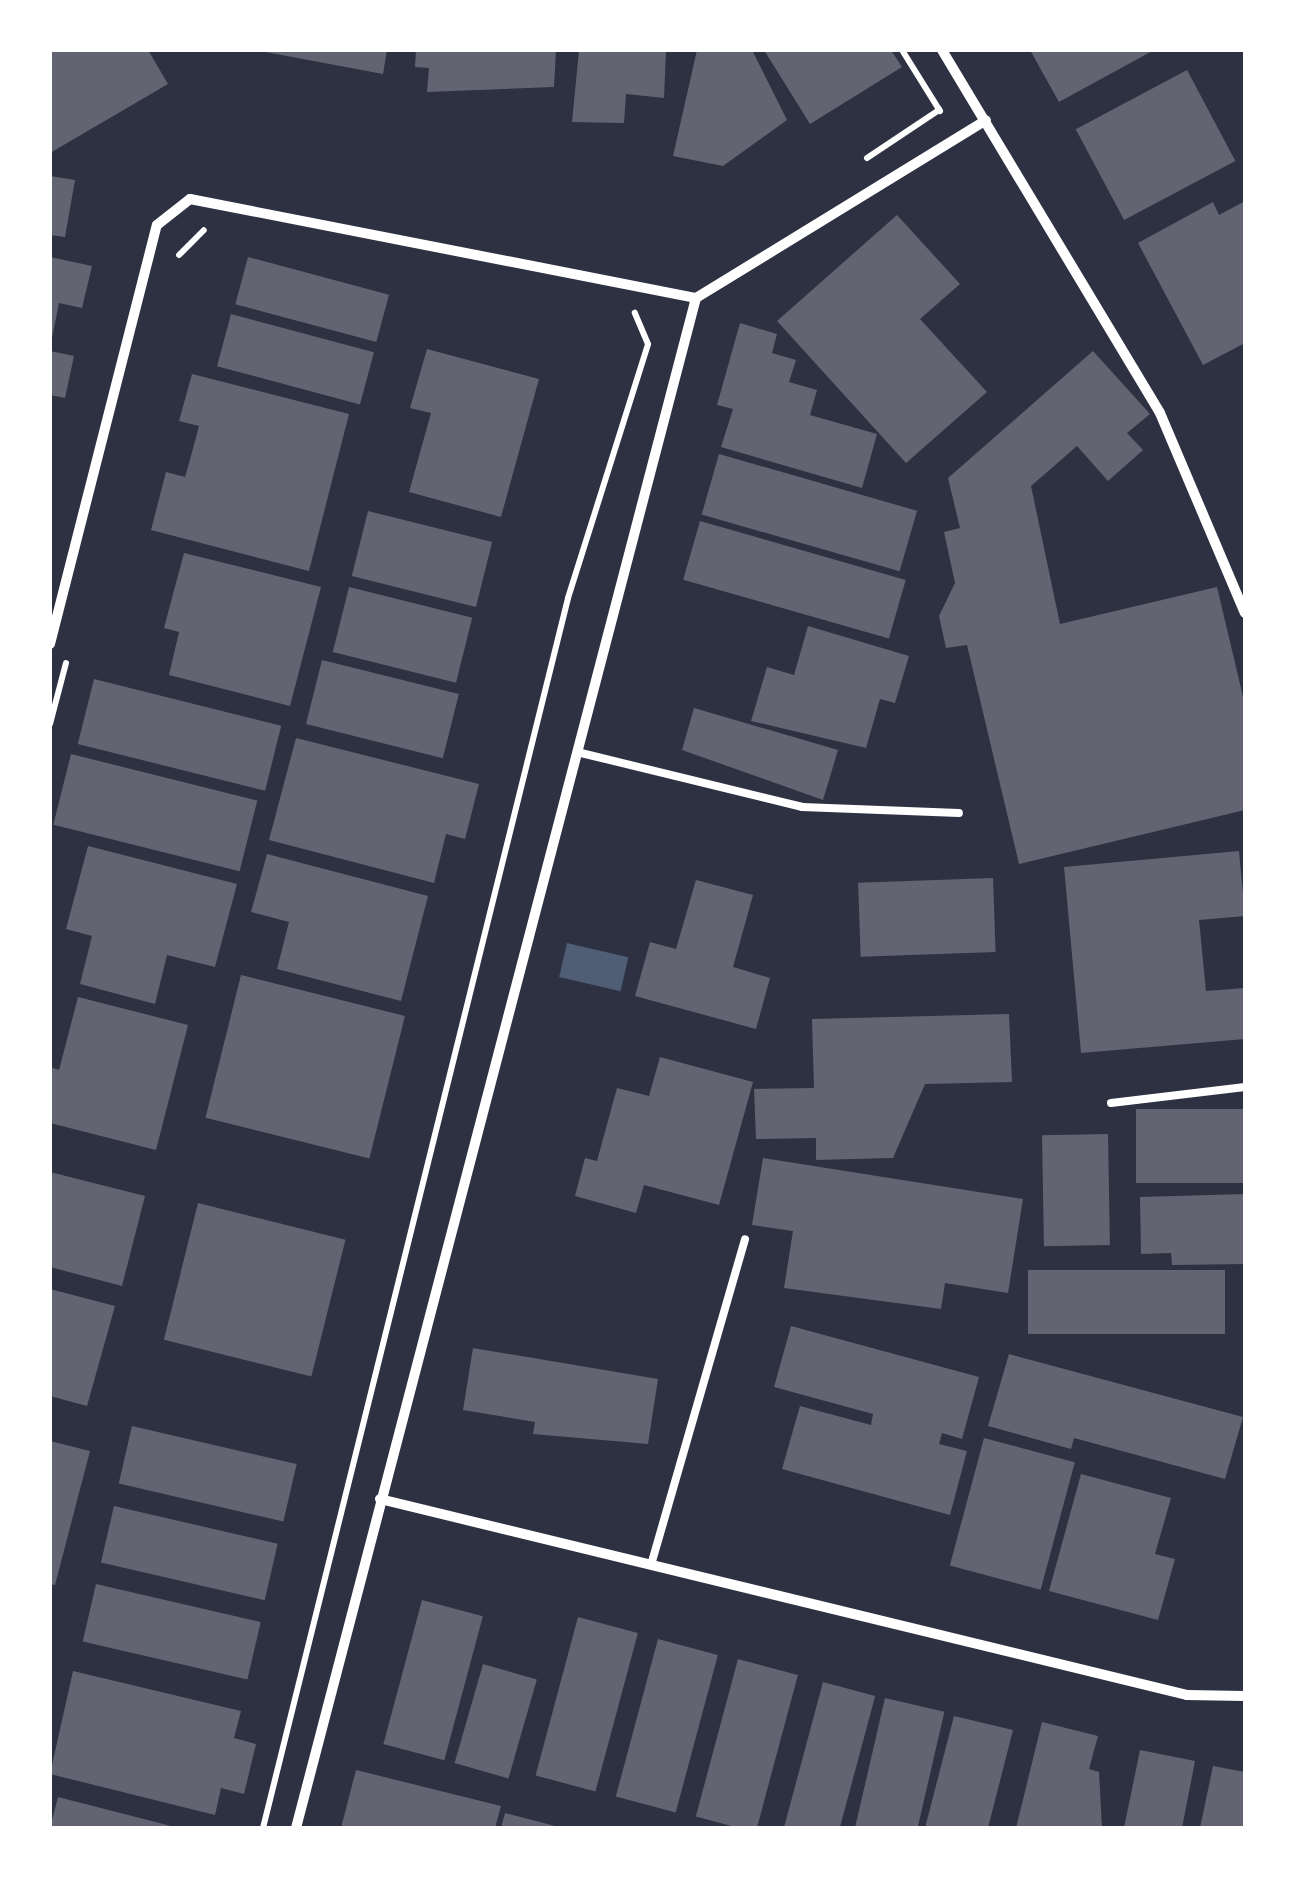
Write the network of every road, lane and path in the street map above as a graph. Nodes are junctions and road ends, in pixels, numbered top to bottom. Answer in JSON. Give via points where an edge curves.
{"nodes":[{"id":1,"x":902,"y":50,"type":"edge"},
{"id":2,"x":942,"y":50,"type":"edge"},
{"id":3,"x":986,"y":120,"type":"junction"},
{"id":4,"x":956,"y":138,"type":"junction"},
{"id":5,"x":225,"y":222,"type":"dead end"},
{"id":6,"x":174,"y":272,"type":"dead end"},
{"id":7,"x":696,"y":298,"type":"junction"},
{"id":8,"x":615,"y":308,"type":"dead end"},
{"id":9,"x":1245,"y":613,"type":"edge"},
{"id":10,"x":50,"y":644,"type":"edge"},
{"id":11,"x":70,"y":651,"type":"dead end"},
{"id":12,"x":50,"y":724,"type":"edge"},
{"id":13,"x":580,"y":753,"type":"junction"},
{"id":14,"x":959,"y":813,"type":"dead end"},
{"id":15,"x":1245,"y":1087,"type":"edge"},
{"id":16,"x":1111,"y":1103,"type":"dead end"},
{"id":17,"x":744,"y":1239,"type":"dead end"},
{"id":18,"x":380,"y":1499,"type":"junction"},
{"id":19,"x":651,"y":1565,"type":"junction"},
{"id":20,"x":1245,"y":1696,"type":"edge"},
{"id":21,"x":263,"y":1828,"type":"edge"},
{"id":22,"x":296,"y":1828,"type":"edge"}],
"edges":[{"from":1,"to":4,"type":"path"},
{"from":2,"to":3,"type":"street"},
{"from":3,"to":4,"type":"street"},
{"from":3,"to":9,"type":"street","via":[[1160,412]]},
{"from":4,"to":7,"type":"street"},
{"from":5,"to":6,"type":"path","via":[[193,234]]},
{"from":7,"to":10,"type":"street","via":[[190,199],[157,225]]},
{"from":7,"to":13,"type":"street"},
{"from":8,"to":21,"type":"path","via":[[634,312],[648,344],[568,598]]},
{"from":11,"to":12,"type":"path"},
{"from":13,"to":14,"type":"lane","via":[[802,807]]},
{"from":13,"to":18,"type":"street"},
{"from":15,"to":16,"type":"lane"},
{"from":17,"to":19,"type":"lane"},
{"from":18,"to":19,"type":"street"},
{"from":18,"to":22,"type":"street"},
{"from":19,"to":20,"type":"street","via":[[1187,1695]]}]}
